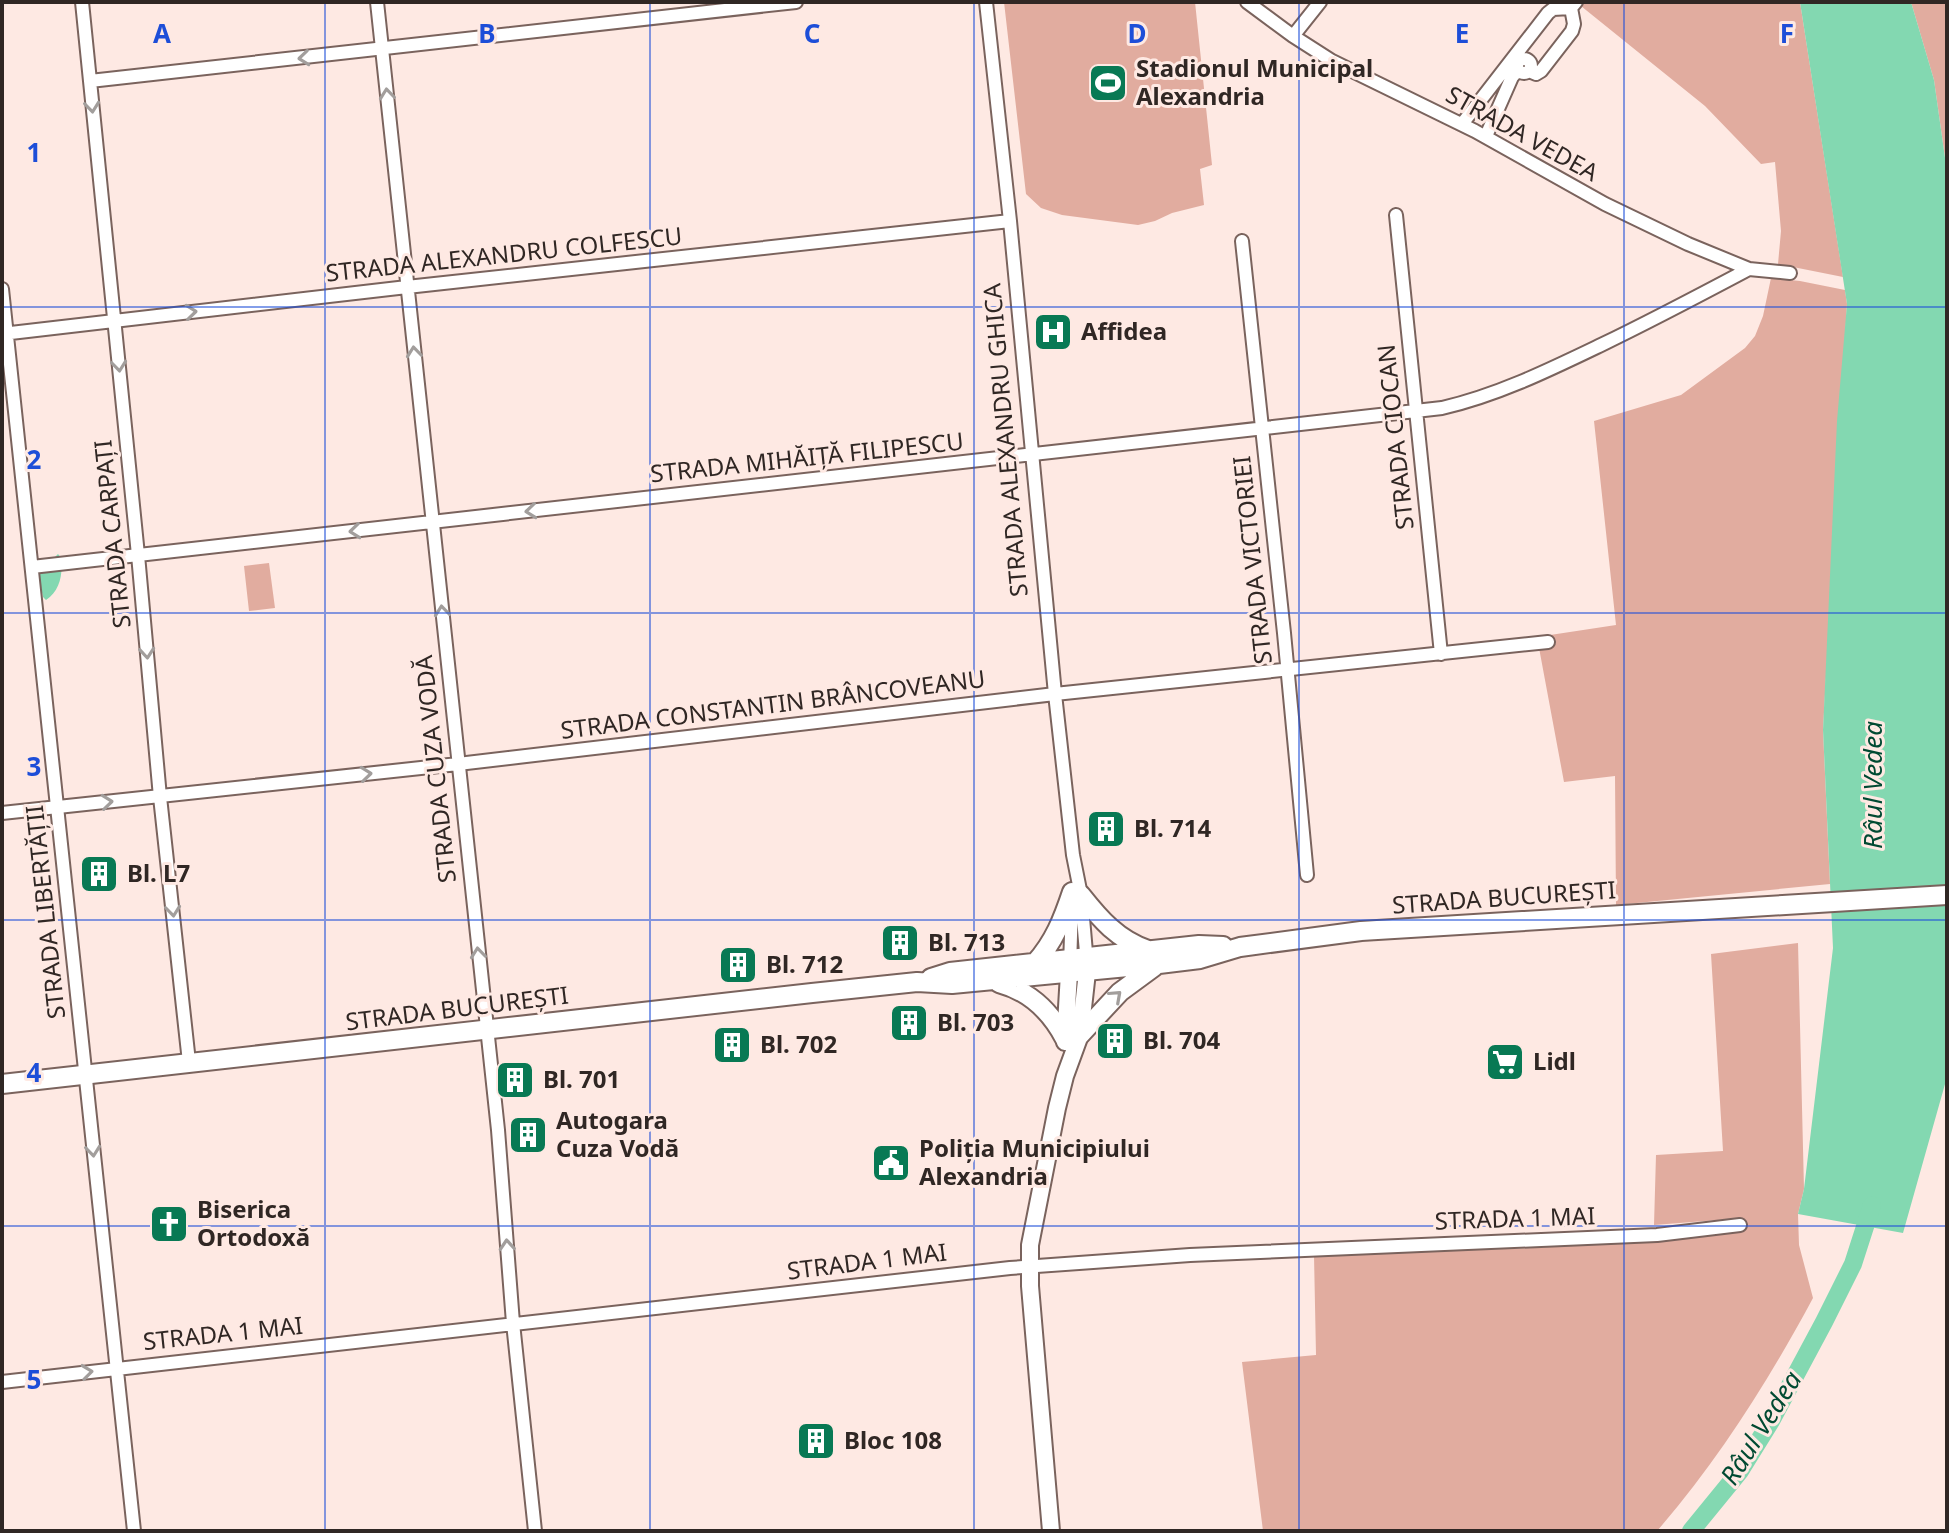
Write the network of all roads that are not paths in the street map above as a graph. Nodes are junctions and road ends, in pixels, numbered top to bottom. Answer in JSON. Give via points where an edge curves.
{"nodes":[{"id":1,"x":82,"y":2,"type":"edge"},
{"id":2,"x":377,"y":2,"type":"edge"},
{"id":3,"x":796,"y":2,"type":"edge"},
{"id":4,"x":986,"y":2,"type":"edge"},
{"id":5,"x":1247,"y":2,"type":"edge"},
{"id":6,"x":1320,"y":2,"type":"edge"},
{"id":7,"x":1574,"y":5,"type":"edge"},
{"id":8,"x":1293,"y":36,"type":"junction"},
{"id":9,"x":382,"y":49,"type":"junction"},
{"id":10,"x":1520,"y":65,"type":"junction"},
{"id":11,"x":90,"y":81,"type":"junction"},
{"id":12,"x":1462,"y":124,"type":"junction"},
{"id":13,"x":1486,"y":136,"type":"junction"},
{"id":14,"x":1396,"y":215,"type":"dead end"},
{"id":15,"x":1010,"y":221,"type":"junction"},
{"id":16,"x":1242,"y":241,"type":"dead end"},
{"id":17,"x":1749,"y":269,"type":"junction"},
{"id":18,"x":1790,"y":273,"type":"dead end"},
{"id":19,"x":407,"y":287,"type":"junction"},
{"id":20,"x":2,"y":289,"type":"edge"},
{"id":21,"x":114,"y":320,"type":"junction"},
{"id":22,"x":4,"y":334,"type":"edge"},
{"id":23,"x":1416,"y":412,"type":"junction"},
{"id":24,"x":1260,"y":429,"type":"junction"},
{"id":25,"x":1031,"y":454,"type":"junction"},
{"id":26,"x":432,"y":522,"type":"junction"},
{"id":27,"x":138,"y":555,"type":"junction"},
{"id":28,"x":32,"y":567,"type":"junction"},
{"id":29,"x":1548,"y":642,"type":"dead end"},
{"id":30,"x":1441,"y":654,"type":"junction"},
{"id":31,"x":1287,"y":669,"type":"junction"},
{"id":32,"x":1055,"y":694,"type":"junction"},
{"id":33,"x":458,"y":764,"type":"junction"},
{"id":34,"x":160,"y":797,"type":"junction"},
{"id":35,"x":57,"y":807,"type":"junction"},
{"id":36,"x":2,"y":813,"type":"edge"},
{"id":37,"x":1307,"y":875,"type":"dead end"},
{"id":38,"x":1076,"y":887,"type":"junction"},
{"id":39,"x":1947,"y":895,"type":"edge"},
{"id":40,"x":1155,"y":958,"type":"junction"},
{"id":41,"x":1035,"y":963,"type":"junction"},
{"id":42,"x":1078,"y":966,"type":"junction"},
{"id":43,"x":993,"y":981,"type":"junction"},
{"id":44,"x":917,"y":982,"type":"junction"},
{"id":45,"x":486,"y":1030,"type":"junction"},
{"id":46,"x":1072,"y":1037,"type":"junction"},
{"id":47,"x":189,"y":1062,"type":"junction"},
{"id":48,"x":85,"y":1073,"type":"junction"},
{"id":49,"x":2,"y":1084,"type":"edge"},
{"id":50,"x":1740,"y":1225,"type":"dead end"},
{"id":51,"x":1029,"y":1266,"type":"junction"},
{"id":52,"x":513,"y":1323,"type":"junction"},
{"id":53,"x":116,"y":1368,"type":"junction"},
{"id":54,"x":2,"y":1382,"type":"edge"},
{"id":55,"x":134,"y":1531,"type":"edge"},
{"id":56,"x":535,"y":1531,"type":"edge"},
{"id":57,"x":1051,"y":1531,"type":"edge"}],
"edges":[{"from":1,"to":11,"type":"street","name":"STRADA CARPAȚI"},
{"from":2,"to":9,"type":"street","name":"STRADA CUZA VODĂ"},
{"from":3,"to":9,"type":"street"},
{"from":4,"to":15,"type":"street","name":"STRADA ALEXANDRU GHICA"},
{"from":5,"to":8,"type":"street","name":"STRADA VEDEA"},
{"from":6,"to":8,"type":"street"},
{"from":7,"to":10,"type":"street","via":[[1548,13]]},
{"from":7,"to":10,"type":"street","via":[[1572,31],[1541,71],[1536,74]]},
{"from":8,"to":12,"type":"street","name":"STRADA VEDEA","via":[[1332,61]]},
{"from":9,"to":11,"type":"street","one_way":true},
{"from":19,"to":9,"type":"street","name":"STRADA CUZA VODĂ","one_way":true},
{"from":10,"to":12,"type":"street"},
{"from":10,"to":13,"type":"street"},
{"from":11,"to":21,"type":"street","name":"STRADA CARPAȚI","one_way":true},
{"from":12,"to":13,"type":"street","name":"STRADA VEDEA"},
{"from":13,"to":17,"type":"street","name":"STRADA VEDEA","via":[[1605,204]]},
{"from":14,"to":23,"type":"street","name":"STRADA CIOCAN"},
{"from":15,"to":19,"type":"street","name":"STRADA ALEXANDRU COLFESCU"},
{"from":15,"to":25,"type":"street","name":"STRADA ALEXANDRU GHICA"},
{"from":16,"to":24,"type":"street","name":"STRADA VICTORIEI"},
{"from":17,"to":18,"type":"street","name":"STRADA VEDEA"},
{"from":17,"to":23,"type":"street","name":"STRADA MIHĂIȚĂ FILIPESCU","via":[[1520,383],[1464,403]]},
{"from":21,"to":19,"type":"street","name":"STRADA ALEXANDRU COLFESCU","one_way":true},
{"from":26,"to":19,"type":"street","name":"STRADA CUZA VODĂ","one_way":true},
{"from":20,"to":22,"type":"street","name":"STRADA LIBERTĂȚII"},
{"from":21,"to":22,"type":"street","name":"STRADA ALEXANDRU COLFESCU"},
{"from":21,"to":27,"type":"street","name":"STRADA CARPAȚI","one_way":true},
{"from":22,"to":28,"type":"street","name":"STRADA LIBERTĂȚII"},
{"from":23,"to":24,"type":"street","name":"STRADA MIHĂIȚĂ FILIPESCU"},
{"from":23,"to":30,"type":"street","name":"STRADA CIOCAN"},
{"from":24,"to":25,"type":"street","name":"STRADA MIHĂIȚĂ FILIPESCU"},
{"from":24,"to":31,"type":"street","name":"STRADA VICTORIEI"},
{"from":25,"to":26,"type":"street","name":"STRADA MIHĂIȚĂ FILIPESCU","one_way":true},
{"from":25,"to":32,"type":"street","name":"STRADA ALEXANDRU GHICA"},
{"from":26,"to":27,"type":"street","name":"STRADA MIHĂIȚĂ FILIPESCU","one_way":true},
{"from":33,"to":26,"type":"street","name":"STRADA CUZA VODĂ","one_way":true},
{"from":27,"to":28,"type":"street","name":"STRADA MIHĂIȚĂ FILIPESCU"},
{"from":27,"to":34,"type":"street","name":"STRADA CARPAȚI","one_way":true},
{"from":28,"to":35,"type":"street","name":"STRADA LIBERTĂȚII"},
{"from":29,"to":30,"type":"street","name":"STRADA CONSTANTIN BRÂNCOVEANU"},
{"from":30,"to":31,"type":"street","name":"STRADA CONSTANTIN BRÂNCOVEANU"},
{"from":31,"to":32,"type":"street","name":"STRADA CONSTANTIN BRÂNCOVEANU"},
{"from":31,"to":37,"type":"street","name":"STRADA VICTORIEI"},
{"from":32,"to":33,"type":"street","name":"STRADA CONSTANTIN BRÂNCOVEANU"},
{"from":32,"to":38,"type":"street","name":"STRADA ALEXANDRU GHICA"},
{"from":34,"to":33,"type":"street","name":"STRADA CONSTANTIN BRÂNCOVEANU","one_way":true},
{"from":45,"to":33,"type":"street","name":"STRADA CUZA VODĂ","one_way":true},
{"from":35,"to":34,"type":"street","name":"STRADA CONSTANTIN BRÂNCOVEANU","one_way":true},
{"from":34,"to":47,"type":"street","name":"STRADA CARPAȚI","one_way":true},
{"from":35,"to":36,"type":"street","name":"STRADA CONSTANTIN BRÂNCOVEANU"},
{"from":35,"to":48,"type":"street","name":"STRADA LIBERTĂȚII"},
{"from":38,"to":40,"type":"main road","via":[[1108,927]]},
{"from":38,"to":41,"type":"main road","via":[[1055,937]]},
{"from":38,"to":42,"type":"street","name":"STRADA ALEXANDRU GHICA"},
{"from":39,"to":40,"type":"main road","name":"STRADA BUCUREȘTI","via":[[1361,931],[1240,947],[1199,945]]},
{"from":40,"to":42,"type":"main road","name":"STRADA BUCUREȘTI"},
{"from":46,"to":40,"type":"main road","one_way":true},
{"from":41,"to":42,"type":"main road","name":"STRADA BUCUREȘTI"},
{"from":41,"to":44,"type":"main road","name":"STRADA BUCUREȘTI","via":[[950,972]]},
{"from":42,"to":43,"type":"main road","name":"STRADA BUCUREȘTI"},
{"from":42,"to":46,"type":"street","name":"STRADA ALEXANDRU GHICA"},
{"from":43,"to":44,"type":"main road","name":"STRADA BUCUREȘTI"},
{"from":43,"to":46,"type":"main road","via":[[1029,997]]},
{"from":44,"to":45,"type":"main road","name":"STRADA BUCUREȘTI"},
{"from":45,"to":47,"type":"main road","name":"STRADA BUCUREȘTI"},
{"from":52,"to":45,"type":"street","name":"STRADA CUZA VODĂ","one_way":true},
{"from":46,"to":51,"type":"street","name":"STRADA ALEXANDRU GHICA"},
{"from":47,"to":48,"type":"main road","name":"STRADA BUCUREȘTI"},
{"from":48,"to":49,"type":"main road","name":"STRADA BUCUREȘTI"},
{"from":48,"to":53,"type":"street","name":"STRADA LIBERTĂȚII","one_way":true},
{"from":50,"to":51,"type":"street","name":"STRADA 1 MAI","via":[[1657,1235]]},
{"from":51,"to":52,"type":"street","name":"STRADA 1 MAI"},
{"from":51,"to":57,"type":"street","name":"STRADA ALEXANDRU GHICA"},
{"from":52,"to":53,"type":"street","name":"STRADA 1 MAI"},
{"from":52,"to":56,"type":"street","name":"STRADA CUZA VODĂ"},
{"from":54,"to":53,"type":"street","name":"STRADA 1 MAI","one_way":true},
{"from":53,"to":55,"type":"street","name":"STRADA LIBERTĂȚII"}]}
